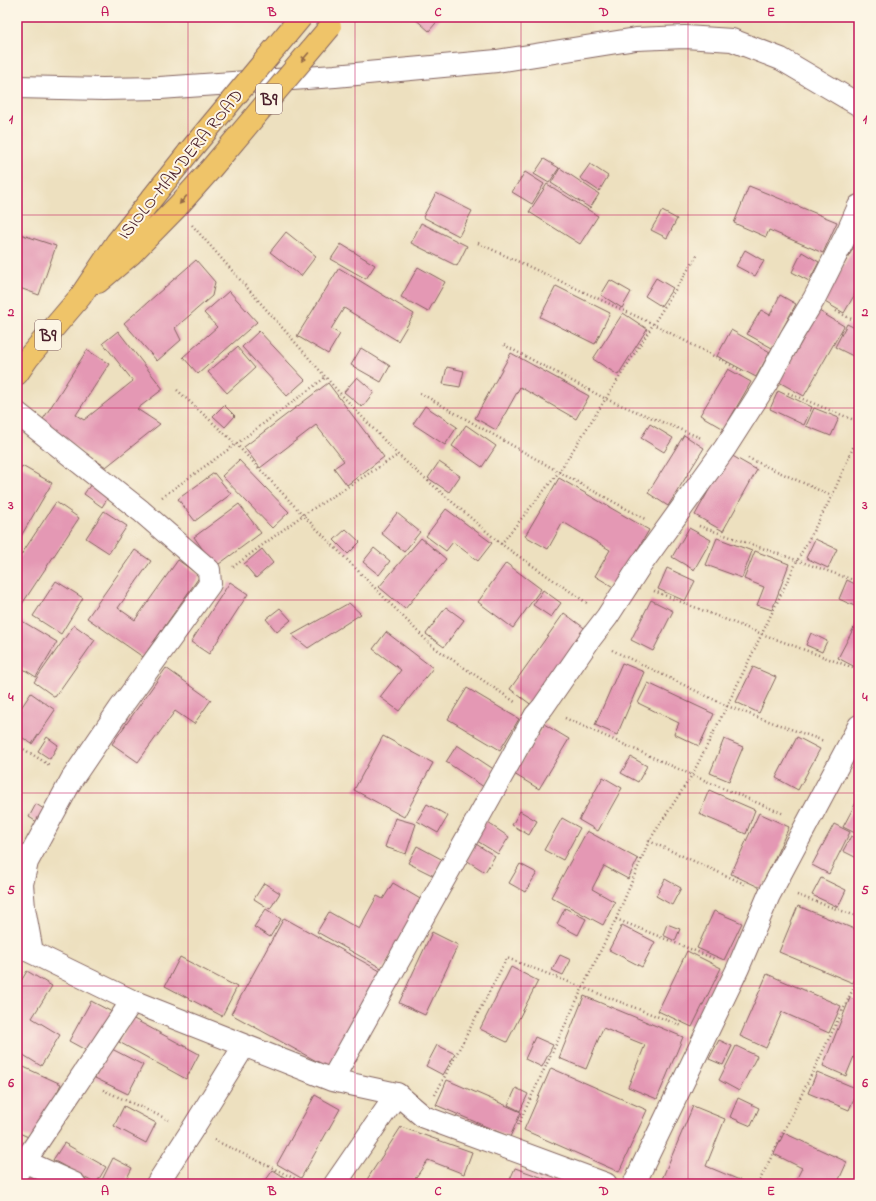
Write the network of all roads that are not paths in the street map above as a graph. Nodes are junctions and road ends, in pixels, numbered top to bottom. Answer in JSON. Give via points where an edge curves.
{"nodes":[{"id":1,"x":301,"y":17,"type":"edge"},
{"id":2,"x":334,"y":22,"type":"edge"},
{"id":3,"x":17,"y":87,"type":"edge"},
{"id":4,"x":859,"y":104,"type":"edge"},
{"id":5,"x":859,"y":206,"type":"edge"},
{"id":6,"x":80,"y":297,"type":"junction"},
{"id":7,"x":17,"y":374,"type":"edge"},
{"id":8,"x":17,"y":413,"type":"edge"},
{"id":9,"x":859,"y":726,"type":"edge"},
{"id":10,"x":25,"y":949,"type":"edge"},
{"id":11,"x":132,"y":1001,"type":"junction"},
{"id":12,"x":244,"y":1046,"type":"junction"},
{"id":13,"x":332,"y":1080,"type":"junction"},
{"id":14,"x":397,"y":1094,"type":"junction"},
{"id":15,"x":20,"y":1164,"type":"edge"},
{"id":16,"x":76,"y":1184,"type":"edge"},
{"id":17,"x":157,"y":1184,"type":"edge"},
{"id":18,"x":335,"y":1184,"type":"edge"},
{"id":19,"x":606,"y":1184,"type":"edge"},
{"id":20,"x":634,"y":1184,"type":"edge"}],
"edges":[{"from":1,"to":6,"type":"highway","name":"ISIOLO-MANDERA ROAD","number":"B9","bridge":true,"via":[[117,242]]},
{"from":2,"to":6,"type":"highway","name":"ISIOLO-MANDERA ROAD","number":"B9","one_way":true,"bridge":true,"via":[[177,207],[131,254]]},
{"from":3,"to":4,"type":"street","via":[[160,88],[335,76],[497,61],[636,39],[685,37],[732,40],[781,59]]},
{"from":5,"to":13,"type":"street","via":[[814,299],[766,384],[539,712]]},
{"from":6,"to":7,"type":"highway","name":"ISIOLO-MANDERA ROAD","number":"B9"},
{"from":8,"to":10,"type":"street","via":[[141,511],[210,570],[210,584],[72,779],[27,862],[22,884]]},
{"from":9,"to":20,"type":"street","via":[[772,891],[738,968]]},
{"from":10,"to":11,"type":"street"},
{"from":11,"to":12,"type":"street"},
{"from":11,"to":15,"type":"street"},
{"from":12,"to":13,"type":"street"},
{"from":12,"to":17,"type":"street"},
{"from":13,"to":14,"type":"street"},
{"from":14,"to":18,"type":"street"},
{"from":14,"to":19,"type":"street","via":[[424,1117]]},
{"from":15,"to":16,"type":"street"}]}
